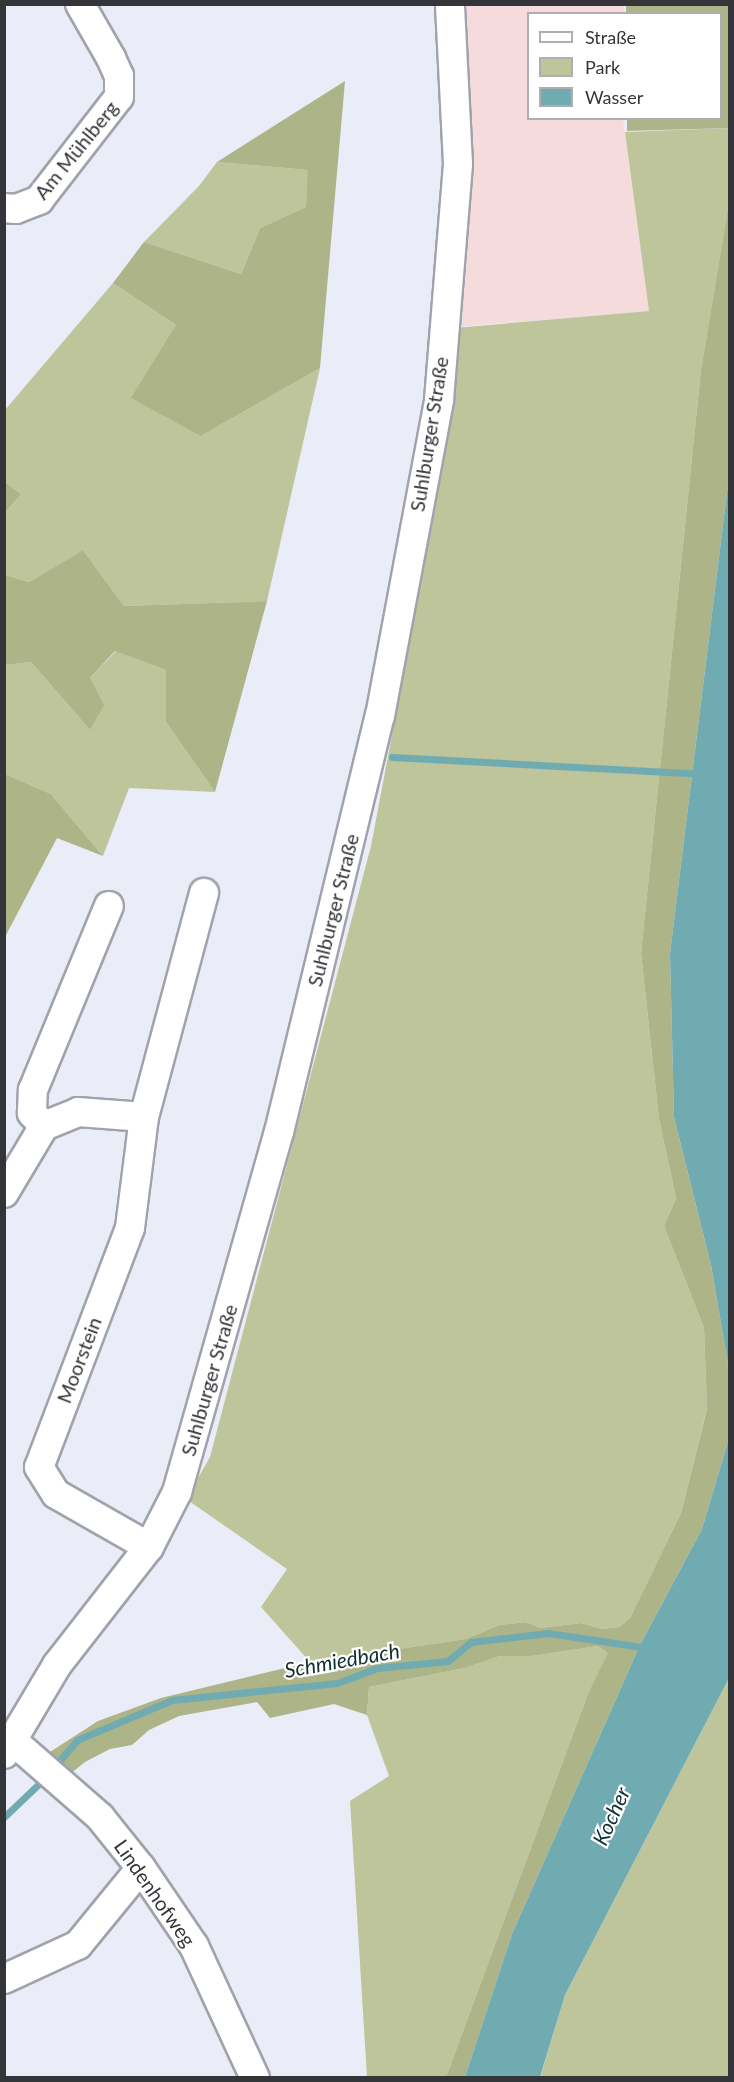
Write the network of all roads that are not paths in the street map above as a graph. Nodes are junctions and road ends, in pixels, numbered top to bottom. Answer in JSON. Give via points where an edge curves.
{"nodes":[{"id":1,"x":80,"y":4,"type":"edge"},
{"id":2,"x":450,"y":4,"type":"edge"},
{"id":3,"x":4,"y":208,"type":"edge"},
{"id":4,"x":204,"y":893,"type":"dead end"},
{"id":5,"x":109,"y":906,"type":"dead end"},
{"id":6,"x":144,"y":1118,"type":"junction"},
{"id":7,"x":44,"y":1126,"type":"junction"},
{"id":8,"x":4,"y":1193,"type":"edge"},
{"id":9,"x":149,"y":1547,"type":"junction"},
{"id":10,"x":9,"y":1748,"type":"edge"},
{"id":11,"x":141,"y":1868,"type":"junction"},
{"id":12,"x":4,"y":1979,"type":"edge"},
{"id":13,"x":255,"y":2078,"type":"edge"}],
"edges":[{"from":1,"to":3,"type":"street","name":"Am Mühlberg","via":[[119,76],[119,97],[39,200],[16,209]]},
{"from":2,"to":9,"type":"street","name":"Suhlburger Straße","via":[[458,164],[439,400],[380,716],[279,1132],[177,1492]]},
{"from":4,"to":6,"type":"street","name":"Moorstein"},
{"from":5,"to":7,"type":"street","via":[[33,1090],[32,1113]]},
{"from":6,"to":7,"type":"street","via":[[78,1112]]},
{"from":6,"to":9,"type":"street","name":"Moorstein","via":[[129,1228],[39,1467],[56,1494]]},
{"from":7,"to":8,"type":"street"},
{"from":9,"to":10,"type":"street","name":"Suhlburger Straße","via":[[57,1665]]},
{"from":10,"to":11,"type":"street","name":"Lindenhofweg","via":[[100,1817]]},
{"from":11,"to":12,"type":"street","via":[[78,1945]]},
{"from":11,"to":13,"type":"street","name":"Lindenhofweg","via":[[194,1946]]}]}
